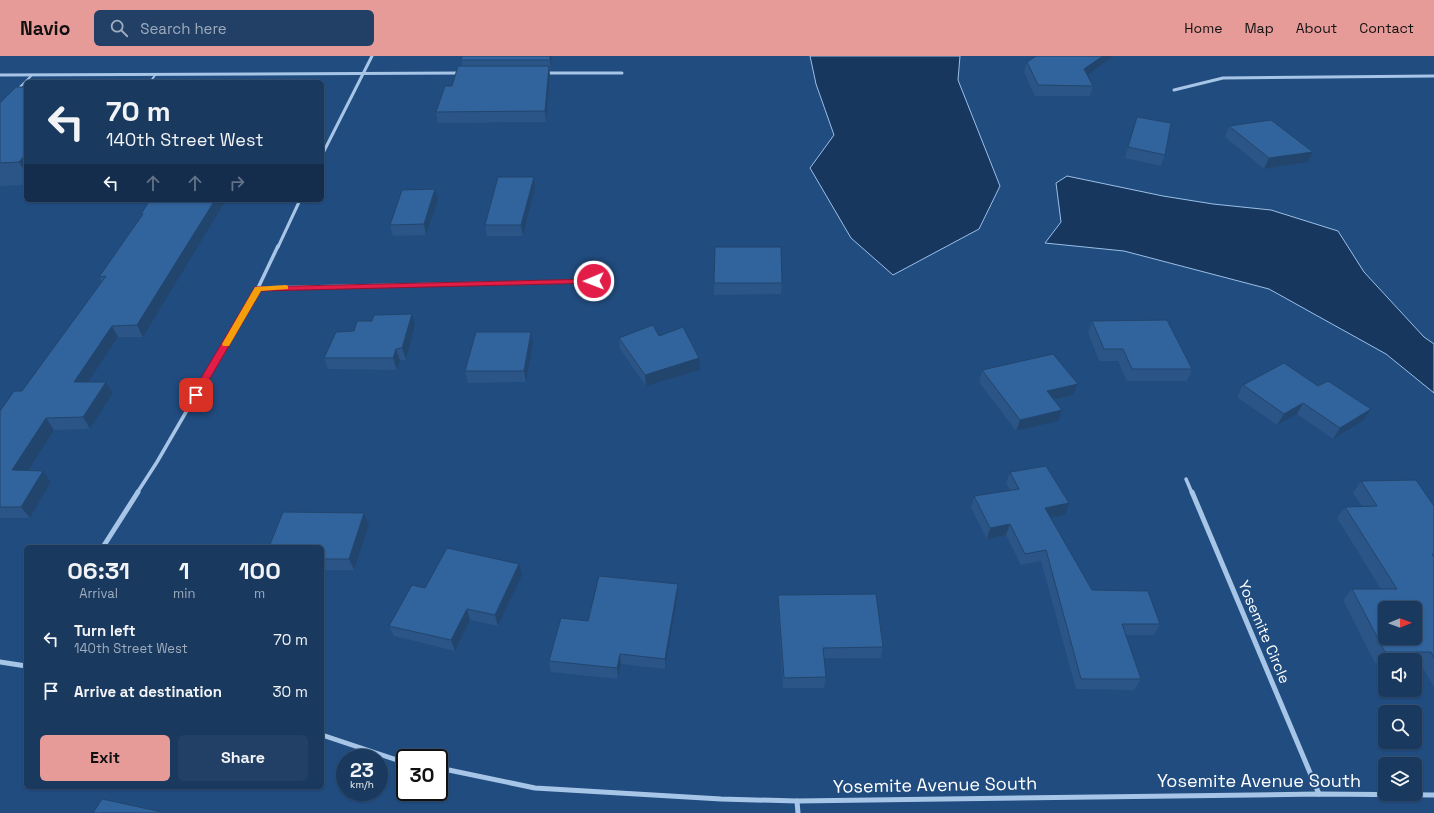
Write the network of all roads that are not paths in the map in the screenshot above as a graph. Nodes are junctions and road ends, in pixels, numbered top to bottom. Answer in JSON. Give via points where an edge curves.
{"nodes":[{"id":1,"x":372,"y":56,"type":"edge"},
{"id":2,"x":363,"y":73,"type":"junction"},
{"id":3,"x":462,"y":73,"type":"edge"},
{"id":4,"x":542,"y":73,"type":"edge"},
{"id":5,"x":622,"y":73,"type":"dead end"},
{"id":6,"x":156,"y":74,"type":"junction"},
{"id":7,"x":0,"y":75,"type":"edge"},
{"id":8,"x":32,"y":75,"type":"junction"},
{"id":9,"x":1434,"y":76,"type":"edge"},
{"id":10,"x":27,"y":80,"type":"edge"},
{"id":11,"x":152,"y":80,"type":"edge"},
{"id":12,"x":24,"y":83,"type":"edge"},
{"id":13,"x":1174,"y":90,"type":"dead end"},
{"id":14,"x":16,"y":91,"type":"edge"},
{"id":15,"x":324,"y":151,"type":"edge"},
{"id":16,"x":299,"y":202,"type":"edge"},
{"id":17,"x":594,"y":281,"type":"dead end"},
{"id":18,"x":258,"y":288,"type":"junction"},
{"id":19,"x":1186,"y":479,"type":"dead end"},
{"id":20,"x":103,"y":545,"type":"edge"},
{"id":21,"x":0,"y":662,"type":"edge"},
{"id":22,"x":24,"y":666,"type":"edge"},
{"id":23,"x":324,"y":736,"type":"edge"},
{"id":24,"x":396,"y":759,"type":"edge"},
{"id":25,"x":448,"y":770,"type":"edge"},
{"id":26,"x":1319,"y":794,"type":"junction"},
{"id":27,"x":1434,"y":795,"type":"edge"},
{"id":28,"x":797,"y":801,"type":"junction"},
{"id":29,"x":798,"y":813,"type":"edge"}],
"edges":[{"from":1,"to":2,"type":"street"},
{"from":2,"to":3,"type":"street"},
{"from":2,"to":6,"type":"street"},
{"from":2,"to":15,"type":"street"},
{"from":4,"to":5,"type":"street"},
{"from":6,"to":8,"type":"street"},
{"from":6,"to":11,"type":"lane"},
{"from":7,"to":8,"type":"street"},
{"from":8,"to":10,"type":"lane"},
{"from":9,"to":13,"type":"street","via":[[1223,78]]},
{"from":12,"to":14,"type":"lane"},
{"from":16,"to":18,"type":"street"},
{"from":17,"to":18,"type":"street"},
{"from":18,"to":20,"type":"street","via":[[157,462]]},
{"from":19,"to":26,"type":"street","name":"Yosemite Circle"},
{"from":21,"to":22,"type":"street"},
{"from":23,"to":24,"type":"street"},
{"from":25,"to":28,"type":"street","name":"Yosemite Avenue South","via":[[536,788],[721,800]]},
{"from":26,"to":27,"type":"street","name":"Yosemite Avenue South"},
{"from":26,"to":28,"type":"street","name":"Yosemite Avenue South"},
{"from":28,"to":29,"type":"street"}]}
